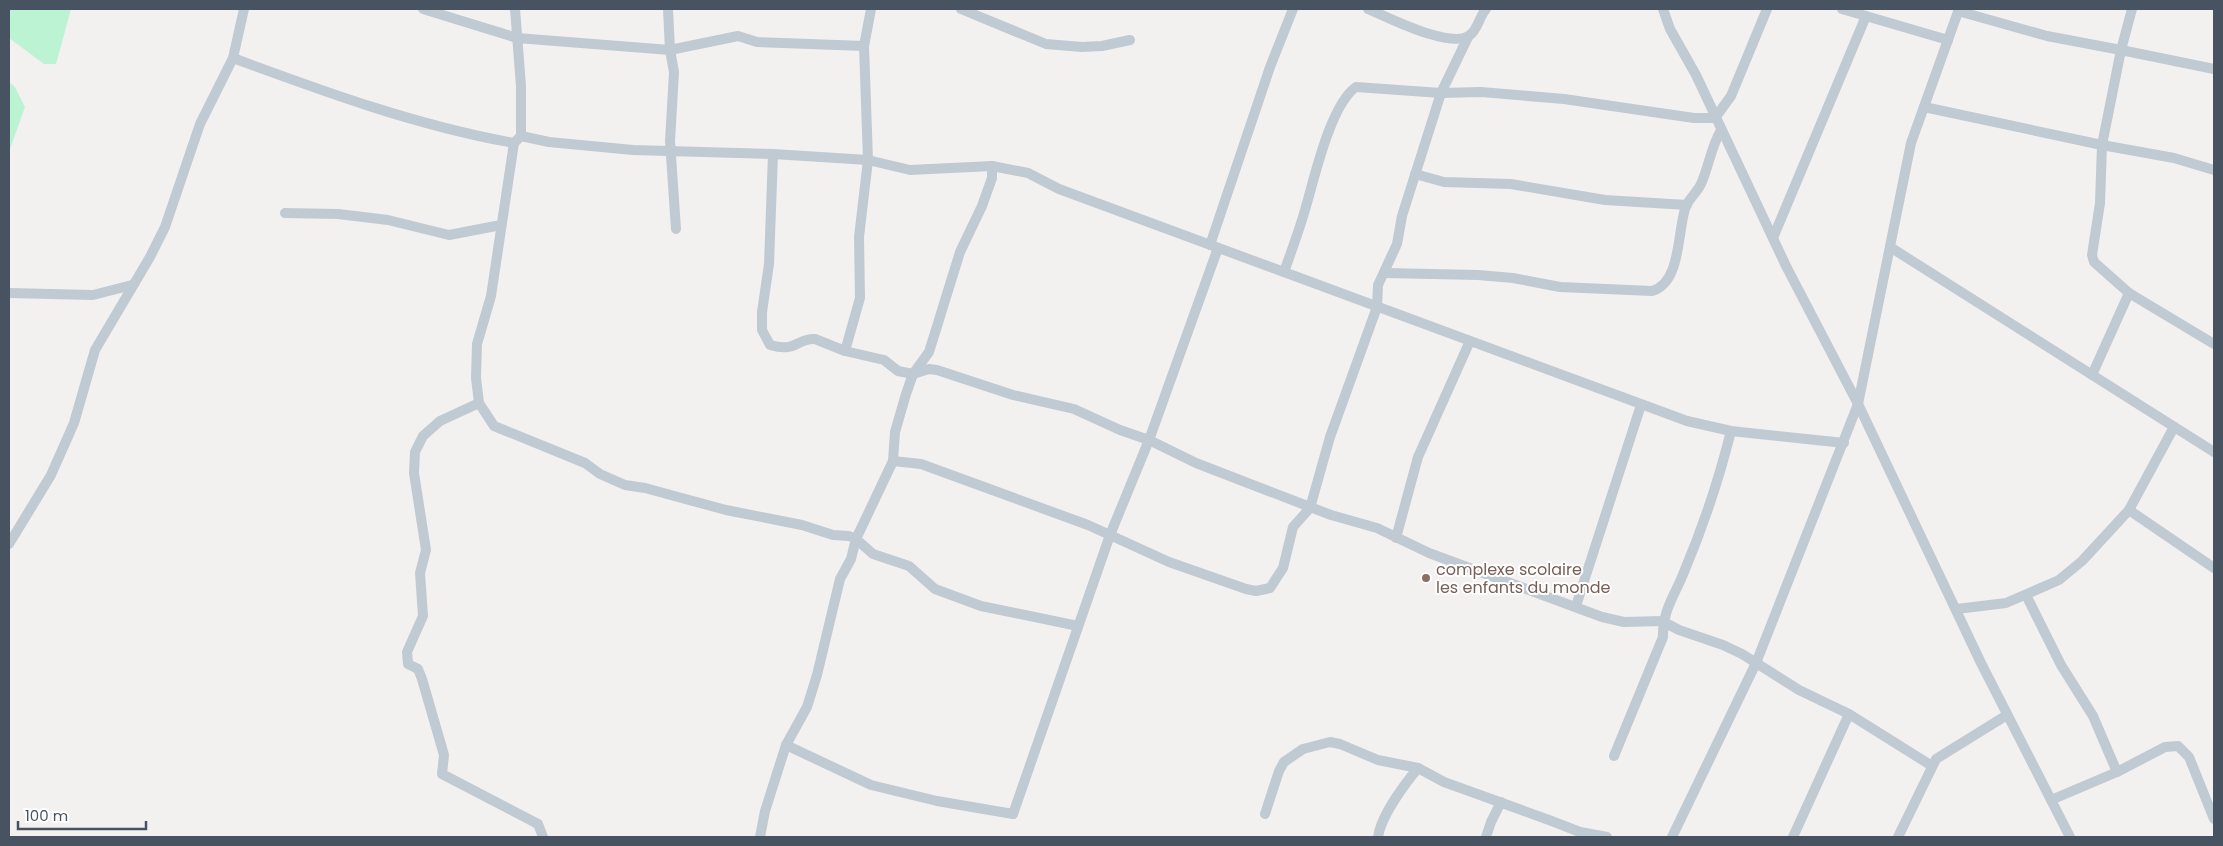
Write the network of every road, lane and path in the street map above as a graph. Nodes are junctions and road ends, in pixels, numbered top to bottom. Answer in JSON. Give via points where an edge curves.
{"nodes":[{"id":1,"x":244,"y":9,"type":"edge"},
{"id":2,"x":423,"y":9,"type":"edge"},
{"id":3,"x":515,"y":9,"type":"edge"},
{"id":4,"x":668,"y":9,"type":"edge"},
{"id":5,"x":871,"y":9,"type":"edge"},
{"id":6,"x":961,"y":9,"type":"edge"},
{"id":7,"x":1293,"y":9,"type":"edge"},
{"id":8,"x":1368,"y":9,"type":"edge"},
{"id":9,"x":1486,"y":9,"type":"edge"},
{"id":10,"x":1663,"y":9,"type":"edge"},
{"id":11,"x":1767,"y":9,"type":"edge"},
{"id":12,"x":1842,"y":9,"type":"edge"},
{"id":13,"x":2132,"y":9,"type":"edge"},
{"id":14,"x":1959,"y":10,"type":"edge"},
{"id":15,"x":1866,"y":16,"type":"junction"},
{"id":16,"x":1468,"y":37,"type":"junction"},
{"id":17,"x":517,"y":38,"type":"junction"},
{"id":18,"x":1130,"y":40,"type":"dead end"},
{"id":19,"x":1948,"y":40,"type":"junction"},
{"id":20,"x":864,"y":46,"type":"junction"},
{"id":21,"x":670,"y":50,"type":"junction"},
{"id":22,"x":2121,"y":50,"type":"junction"},
{"id":23,"x":233,"y":58,"type":"junction"},
{"id":24,"x":2214,"y":69,"type":"edge"},
{"id":25,"x":1441,"y":93,"type":"junction"},
{"id":26,"x":1924,"y":107,"type":"junction"},
{"id":27,"x":1716,"y":118,"type":"junction"},
{"id":28,"x":1721,"y":130,"type":"junction"},
{"id":29,"x":518,"y":140,"type":"junction"},
{"id":30,"x":2102,"y":146,"type":"junction"},
{"id":31,"x":671,"y":150,"type":"junction"},
{"id":32,"x":773,"y":154,"type":"junction"},
{"id":33,"x":868,"y":160,"type":"junction"},
{"id":34,"x":992,"y":166,"type":"junction"},
{"id":35,"x":2214,"y":170,"type":"edge"},
{"id":36,"x":1416,"y":174,"type":"junction"},
{"id":37,"x":1687,"y":206,"type":"junction"},
{"id":38,"x":285,"y":213,"type":"dead end"},
{"id":39,"x":501,"y":225,"type":"junction"},
{"id":40,"x":676,"y":229,"type":"dead end"},
{"id":41,"x":1773,"y":238,"type":"junction"},
{"id":42,"x":1214,"y":247,"type":"junction"},
{"id":43,"x":1890,"y":247,"type":"junction"},
{"id":44,"x":1284,"y":272,"type":"junction"},
{"id":45,"x":1385,"y":273,"type":"junction"},
{"id":46,"x":132,"y":285,"type":"junction"},
{"id":47,"x":9,"y":292,"type":"edge"},
{"id":48,"x":2129,"y":293,"type":"junction"},
{"id":49,"x":1377,"y":307,"type":"junction"},
{"id":50,"x":1470,"y":342,"type":"junction"},
{"id":51,"x":2214,"y":344,"type":"edge"},
{"id":52,"x":845,"y":351,"type":"junction"},
{"id":53,"x":913,"y":374,"type":"junction"},
{"id":54,"x":2092,"y":375,"type":"junction"},
{"id":55,"x":479,"y":403,"type":"junction"},
{"id":56,"x":1858,"y":404,"type":"junction"},
{"id":57,"x":1641,"y":405,"type":"junction"},
{"id":58,"x":2174,"y":427,"type":"junction"},
{"id":59,"x":1731,"y":431,"type":"junction"},
{"id":60,"x":1149,"y":440,"type":"junction"},
{"id":61,"x":1844,"y":443,"type":"junction"},
{"id":62,"x":2214,"y":452,"type":"edge"},
{"id":63,"x":893,"y":461,"type":"junction"},
{"id":64,"x":1310,"y":508,"type":"junction"},
{"id":65,"x":2129,"y":510,"type":"junction"},
{"id":66,"x":1110,"y":536,"type":"junction"},
{"id":67,"x":1396,"y":538,"type":"junction"},
{"id":68,"x":856,"y":539,"type":"junction"},
{"id":69,"x":9,"y":544,"type":"edge"},
{"id":70,"x":2214,"y":568,"type":"edge"},
{"id":71,"x":2026,"y":594,"type":"junction"},
{"id":72,"x":1576,"y":606,"type":"junction"},
{"id":73,"x":1956,"y":610,"type":"junction"},
{"id":74,"x":1662,"y":621,"type":"junction"},
{"id":75,"x":1078,"y":626,"type":"junction"},
{"id":76,"x":1756,"y":663,"type":"junction"},
{"id":77,"x":1849,"y":714,"type":"junction"},
{"id":78,"x":2007,"y":715,"type":"junction"},
{"id":79,"x":786,"y":746,"type":"junction"},
{"id":80,"x":1614,"y":756,"type":"dead end"},
{"id":81,"x":1932,"y":766,"type":"junction"},
{"id":82,"x":1418,"y":768,"type":"junction"},
{"id":83,"x":2117,"y":772,"type":"junction"},
{"id":84,"x":2202,"y":785,"type":"junction"},
{"id":85,"x":2214,"y":790,"type":"edge"},
{"id":86,"x":2050,"y":800,"type":"junction"},
{"id":87,"x":1501,"y":802,"type":"junction"},
{"id":88,"x":1265,"y":814,"type":"dead end"},
{"id":89,"x":2214,"y":819,"type":"edge"},
{"id":90,"x":543,"y":837,"type":"edge"},
{"id":91,"x":760,"y":837,"type":"edge"},
{"id":92,"x":1378,"y":837,"type":"edge"},
{"id":93,"x":1486,"y":837,"type":"edge"},
{"id":94,"x":1607,"y":837,"type":"edge"},
{"id":95,"x":1672,"y":837,"type":"edge"},
{"id":96,"x":1793,"y":837,"type":"edge"},
{"id":97,"x":1898,"y":837,"type":"edge"},
{"id":98,"x":2070,"y":837,"type":"edge"}],
"edges":[{"from":1,"to":23,"type":"street"},
{"from":2,"to":17,"type":"street"},
{"from":3,"to":17,"type":"street"},
{"from":4,"to":21,"type":"street"},
{"from":5,"to":20,"type":"street"},
{"from":6,"to":18,"type":"street","via":[[1046,44],[1082,47]]},
{"from":7,"to":42,"type":"street","via":[[1270,67]]},
{"from":8,"to":16,"type":"street","via":[[1443,38]]},
{"from":9,"to":16,"type":"street"},
{"from":10,"to":27,"type":"street"},
{"from":11,"to":27,"type":"street","via":[[1731,96]]},
{"from":12,"to":15,"type":"street"},
{"from":13,"to":22,"type":"street"},
{"from":14,"to":19,"type":"street"},
{"from":14,"to":22,"type":"street","via":[[2047,36]]},
{"from":15,"to":19,"type":"street"},
{"from":15,"to":41,"type":"street"},
{"from":16,"to":25,"type":"street"},
{"from":17,"to":21,"type":"street"},
{"from":17,"to":29,"type":"street","via":[[521,86]]},
{"from":19,"to":26,"type":"street"},
{"from":20,"to":21,"type":"street","via":[[757,42],[738,36]]},
{"from":20,"to":33,"type":"street"},
{"from":21,"to":31,"type":"street","via":[[674,72]]},
{"from":22,"to":24,"type":"street"},
{"from":22,"to":30,"type":"street"},
{"from":23,"to":29,"type":"street","via":[[313,88],[464,134]]},
{"from":23,"to":46,"type":"street","via":[[200,124],[164,227]]},
{"from":25,"to":27,"type":"street","via":[[1481,92],[1564,99],[1694,118]]},
{"from":25,"to":36,"type":"street"},
{"from":25,"to":44,"type":"street","via":[[1360,87],[1352,90],[1332,124],[1313,174],[1306,210]]},
{"from":26,"to":30,"type":"street"},
{"from":26,"to":43,"type":"street","via":[[1911,143]]},
{"from":27,"to":28,"type":"street"},
{"from":28,"to":37,"type":"street","via":[[1702,182]]},
{"from":28,"to":41,"type":"street"},
{"from":29,"to":31,"type":"street"},
{"from":29,"to":39,"type":"street"},
{"from":30,"to":35,"type":"street","via":[[2174,158]]},
{"from":30,"to":48,"type":"street","via":[[2100,203],[2092,255],[2094,262]]},
{"from":31,"to":32,"type":"street"},
{"from":31,"to":40,"type":"street"},
{"from":32,"to":33,"type":"street"},
{"from":32,"to":52,"type":"street","via":[[769,264],[762,312],[764,336],[770,345],[778,347],[790,348],[810,338]]},
{"from":33,"to":34,"type":"street","via":[[910,170]]},
{"from":33,"to":52,"type":"street","via":[[858,237],[860,298]]},
{"from":34,"to":42,"type":"street","via":[[1028,173],[1059,189]]},
{"from":34,"to":53,"type":"street","via":[[992,178],[960,252],[929,352]]},
{"from":36,"to":37,"type":"street","via":[[1444,182],[1511,184],[1605,200]]},
{"from":36,"to":45,"type":"street","via":[[1402,216],[1397,244]]},
{"from":37,"to":45,"type":"street","via":[[1680,247],[1673,265],[1662,287],[1652,292],[1560,287],[1478,275]]},
{"from":38,"to":39,"type":"street","via":[[338,214],[388,220],[449,235]]},
{"from":39,"to":55,"type":"street","via":[[492,296],[477,344]]},
{"from":41,"to":56,"type":"street"},
{"from":42,"to":44,"type":"street"},
{"from":42,"to":60,"type":"street"},
{"from":43,"to":54,"type":"street"},
{"from":43,"to":56,"type":"street"},
{"from":44,"to":49,"type":"street"},
{"from":45,"to":49,"type":"street","via":[[1378,285]]},
{"from":46,"to":47,"type":"street","via":[[93,294]]},
{"from":46,"to":69,"type":"street","via":[[95,350],[74,423],[51,475]]},
{"from":48,"to":51,"type":"street"},
{"from":48,"to":54,"type":"street"},
{"from":49,"to":50,"type":"street"},
{"from":49,"to":64,"type":"street","via":[[1330,437]]},
{"from":50,"to":57,"type":"street"},
{"from":50,"to":67,"type":"street","via":[[1418,457]]},
{"from":52,"to":53,"type":"street","via":[[884,360],[898,371]]},
{"from":53,"to":60,"type":"street","via":[[937,370],[1013,395],[1074,409]]},
{"from":53,"to":63,"type":"street","via":[[895,432]]},
{"from":54,"to":58,"type":"street"},
{"from":55,"to":68,"type":"street","via":[[494,426],[585,463],[625,485]]},
{"from":55,"to":90,"type":"street","via":[[440,421],[424,436],[415,452],[414,473],[426,550],[420,573],[423,616],[407,652],[408,664],[418,669],[422,679],[444,754],[442,774],[538,824]]},
{"from":56,"to":61,"type":"street"},
{"from":56,"to":73,"type":"street"},
{"from":57,"to":59,"type":"street","via":[[1687,421]]},
{"from":57,"to":72,"type":"street"},
{"from":58,"to":62,"type":"street"},
{"from":58,"to":65,"type":"street"},
{"from":59,"to":61,"type":"street"},
{"from":59,"to":74,"type":"street","via":[[1718,480]]},
{"from":60,"to":64,"type":"street","via":[[1196,463]]},
{"from":60,"to":66,"type":"street"},
{"from":61,"to":76,"type":"street"},
{"from":63,"to":66,"type":"street","via":[[922,464]]},
{"from":63,"to":68,"type":"street"},
{"from":64,"to":66,"type":"street","via":[[1293,527],[1279,576],[1270,588],[1264,590],[1246,589]]},
{"from":64,"to":67,"type":"street","via":[[1377,528]]},
{"from":65,"to":70,"type":"street"},
{"from":65,"to":71,"type":"street","via":[[2082,561],[2059,580]]},
{"from":66,"to":75,"type":"street"},
{"from":67,"to":72,"type":"street","via":[[1453,563]]},
{"from":68,"to":75,"type":"street","via":[[873,554],[910,566],[934,589],[981,606]]},
{"from":68,"to":79,"type":"street","via":[[851,559],[840,579],[807,707]]},
{"from":71,"to":73,"type":"street","via":[[2006,602]]},
{"from":71,"to":83,"type":"street","via":[[2061,665],[2093,716]]},
{"from":72,"to":74,"type":"street","via":[[1624,622]]},
{"from":73,"to":78,"type":"street"},
{"from":74,"to":76,"type":"street","via":[[1723,645]]},
{"from":74,"to":80,"type":"street","via":[[1662,636]]},
{"from":75,"to":79,"type":"street","via":[[1013,814],[937,801],[872,785]]},
{"from":76,"to":77,"type":"street","via":[[1798,690]]},
{"from":76,"to":95,"type":"street"},
{"from":77,"to":81,"type":"street"},
{"from":77,"to":96,"type":"street"},
{"from":78,"to":81,"type":"street","via":[[1942,755]]},
{"from":78,"to":86,"type":"street"},
{"from":79,"to":91,"type":"street"},
{"from":81,"to":97,"type":"street"},
{"from":82,"to":87,"type":"street","via":[[1444,782]]},
{"from":82,"to":88,"type":"street","via":[[1378,760],[1330,742],[1303,749],[1284,762]]},
{"from":82,"to":92,"type":"street","via":[[1382,819]]},
{"from":83,"to":84,"type":"street","via":[[2165,748],[2178,746],[2189,757]]},
{"from":83,"to":86,"type":"street"},
{"from":84,"to":85,"type":"street"},
{"from":84,"to":89,"type":"street"},
{"from":86,"to":98,"type":"street"},
{"from":87,"to":93,"type":"street"},
{"from":87,"to":94,"type":"street","via":[[1580,832]]}]}
